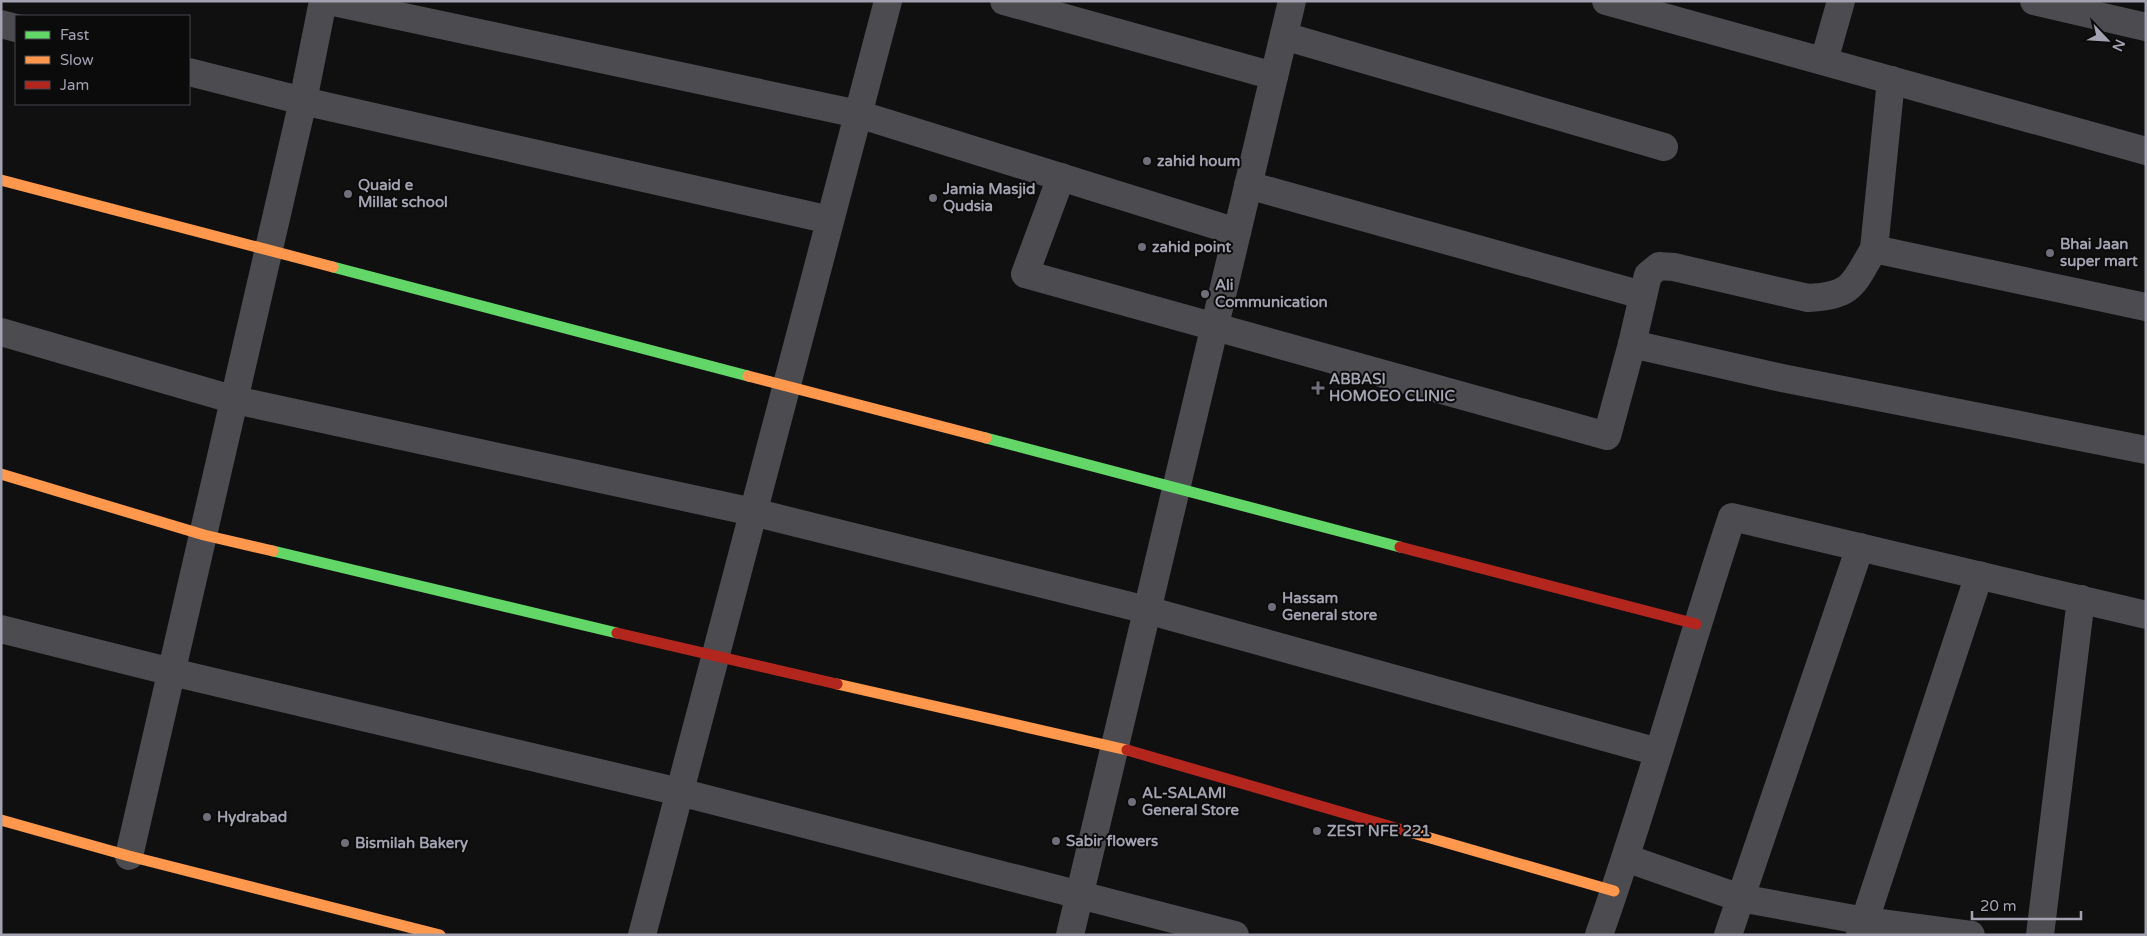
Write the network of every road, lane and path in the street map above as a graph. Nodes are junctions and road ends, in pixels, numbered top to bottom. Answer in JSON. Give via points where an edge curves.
{"nodes":[{"id":1,"x":323,"y":1,"type":"edge"},
{"id":2,"x":329,"y":1,"type":"edge"},
{"id":3,"x":888,"y":1,"type":"edge"},
{"id":4,"x":1004,"y":1,"type":"edge"},
{"id":5,"x":1292,"y":1,"type":"edge"},
{"id":6,"x":1606,"y":1,"type":"edge"},
{"id":7,"x":1841,"y":1,"type":"edge"},
{"id":8,"x":2034,"y":1,"type":"edge"},
{"id":9,"x":1,"y":24,"type":"edge"},
{"id":10,"x":2146,"y":27,"type":"edge"},
{"id":11,"x":15,"y":28,"type":"edge"},
{"id":12,"x":1284,"y":36,"type":"junction"},
{"id":13,"x":1824,"y":61,"type":"junction"},
{"id":14,"x":190,"y":72,"type":"edge"},
{"id":15,"x":1274,"y":76,"type":"junction"},
{"id":16,"x":1891,"y":80,"type":"junction"},
{"id":17,"x":303,"y":101,"type":"junction"},
{"id":18,"x":858,"y":114,"type":"junction"},
{"id":19,"x":1664,"y":147,"type":"dead end"},
{"id":20,"x":2146,"y":151,"type":"edge"},
{"id":21,"x":1061,"y":177,"type":"junction"},
{"id":22,"x":1,"y":180,"type":"edge"},
{"id":23,"x":1248,"y":185,"type":"junction"},
{"id":24,"x":830,"y":220,"type":"junction"},
{"id":25,"x":1237,"y":232,"type":"junction"},
{"id":26,"x":1874,"y":249,"type":"junction"},
{"id":27,"x":269,"y":250,"type":"junction"},
{"id":28,"x":1642,"y":296,"type":"junction"},
{"id":29,"x":2146,"y":307,"type":"edge"},
{"id":30,"x":1214,"y":328,"type":"junction"},
{"id":31,"x":1,"y":332,"type":"edge"},
{"id":32,"x":1632,"y":344,"type":"junction"},
{"id":33,"x":786,"y":386,"type":"junction"},
{"id":34,"x":235,"y":400,"type":"junction"},
{"id":35,"x":2146,"y":450,"type":"edge"},
{"id":36,"x":1,"y":474,"type":"edge"},
{"id":37,"x":1176,"y":488,"type":"junction"},
{"id":38,"x":753,"y":512,"type":"junction"},
{"id":39,"x":204,"y":535,"type":"junction"},
{"id":40,"x":1860,"y":547,"type":"junction"},
{"id":41,"x":1978,"y":575,"type":"junction"},
{"id":42,"x":2081,"y":599,"type":"junction"},
{"id":43,"x":1147,"y":610,"type":"junction"},
{"id":44,"x":2146,"y":615,"type":"edge"},
{"id":45,"x":1696,"y":624,"type":"junction"},
{"id":46,"x":1,"y":629,"type":"edge"},
{"id":47,"x":716,"y":657,"type":"junction"},
{"id":48,"x":172,"y":672,"type":"junction"},
{"id":49,"x":1115,"y":747,"type":"junction"},
{"id":50,"x":1658,"y":752,"type":"junction"},
{"id":51,"x":680,"y":792,"type":"junction"},
{"id":52,"x":1,"y":820,"type":"edge"},
{"id":53,"x":129,"y":856,"type":"junction"},
{"id":54,"x":1626,"y":858,"type":"junction"},
{"id":55,"x":1614,"y":891,"type":"junction"},
{"id":56,"x":1080,"y":894,"type":"junction"},
{"id":57,"x":1740,"y":898,"type":"junction"},
{"id":58,"x":1862,"y":928,"type":"edge"},
{"id":59,"x":440,"y":935,"type":"edge"},
{"id":60,"x":642,"y":935,"type":"edge"},
{"id":61,"x":1070,"y":935,"type":"edge"},
{"id":62,"x":1235,"y":935,"type":"edge"},
{"id":63,"x":1599,"y":935,"type":"edge"},
{"id":64,"x":1728,"y":935,"type":"edge"},
{"id":65,"x":1971,"y":935,"type":"edge"},
{"id":66,"x":2040,"y":935,"type":"edge"}],
"edges":[{"from":1,"to":17,"type":"street"},
{"from":2,"to":18,"type":"street"},
{"from":3,"to":18,"type":"street"},
{"from":4,"to":15,"type":"street"},
{"from":5,"to":12,"type":"street"},
{"from":6,"to":13,"type":"street"},
{"from":7,"to":13,"type":"street"},
{"from":8,"to":10,"type":"street"},
{"from":9,"to":11,"type":"street"},
{"from":12,"to":15,"type":"street"},
{"from":12,"to":19,"type":"street"},
{"from":13,"to":16,"type":"street"},
{"from":14,"to":17,"type":"street"},
{"from":15,"to":23,"type":"street"},
{"from":16,"to":20,"type":"street"},
{"from":16,"to":26,"type":"street"},
{"from":17,"to":24,"type":"street"},
{"from":17,"to":27,"type":"street"},
{"from":18,"to":21,"type":"street"},
{"from":18,"to":24,"type":"street"},
{"from":21,"to":25,"type":"street"},
{"from":21,"to":30,"type":"street","via":[[1024,274]]},
{"from":22,"to":27,"type":"street"},
{"from":23,"to":25,"type":"street"},
{"from":23,"to":28,"type":"street"},
{"from":24,"to":33,"type":"street"},
{"from":25,"to":30,"type":"street"},
{"from":26,"to":28,"type":"street","via":[[1852,286],[1829,297],[1808,298],[1659,266],[1648,275]]},
{"from":26,"to":29,"type":"street"},
{"from":27,"to":33,"type":"street"},
{"from":27,"to":34,"type":"street"},
{"from":28,"to":32,"type":"street"},
{"from":30,"to":32,"type":"street","via":[[1608,436]]},
{"from":30,"to":37,"type":"street"},
{"from":31,"to":34,"type":"street"},
{"from":32,"to":35,"type":"street","via":[[1782,378]]},
{"from":33,"to":37,"type":"street"},
{"from":33,"to":38,"type":"street"},
{"from":34,"to":38,"type":"street"},
{"from":34,"to":39,"type":"street"},
{"from":36,"to":39,"type":"street"},
{"from":37,"to":43,"type":"street"},
{"from":37,"to":45,"type":"street"},
{"from":38,"to":43,"type":"street"},
{"from":38,"to":47,"type":"street"},
{"from":39,"to":47,"type":"street"},
{"from":39,"to":48,"type":"street"},
{"from":40,"to":41,"type":"street"},
{"from":40,"to":45,"type":"street","via":[[1732,517]]},
{"from":40,"to":57,"type":"street"},
{"from":41,"to":42,"type":"street"},
{"from":41,"to":58,"type":"street"},
{"from":42,"to":44,"type":"street"},
{"from":42,"to":66,"type":"street"},
{"from":43,"to":49,"type":"street"},
{"from":43,"to":50,"type":"street"},
{"from":45,"to":50,"type":"street"},
{"from":46,"to":48,"type":"street"},
{"from":47,"to":49,"type":"street"},
{"from":47,"to":51,"type":"street"},
{"from":48,"to":51,"type":"street"},
{"from":48,"to":53,"type":"street"},
{"from":49,"to":55,"type":"street"},
{"from":49,"to":56,"type":"street"},
{"from":50,"to":54,"type":"street"},
{"from":51,"to":56,"type":"street"},
{"from":51,"to":60,"type":"street"},
{"from":52,"to":53,"type":"street"},
{"from":53,"to":59,"type":"street"},
{"from":54,"to":55,"type":"street"},
{"from":54,"to":57,"type":"street"},
{"from":55,"to":63,"type":"street"},
{"from":56,"to":61,"type":"street"},
{"from":56,"to":62,"type":"street"},
{"from":57,"to":58,"type":"street"},
{"from":57,"to":64,"type":"street"},
{"from":58,"to":65,"type":"street"}]}
